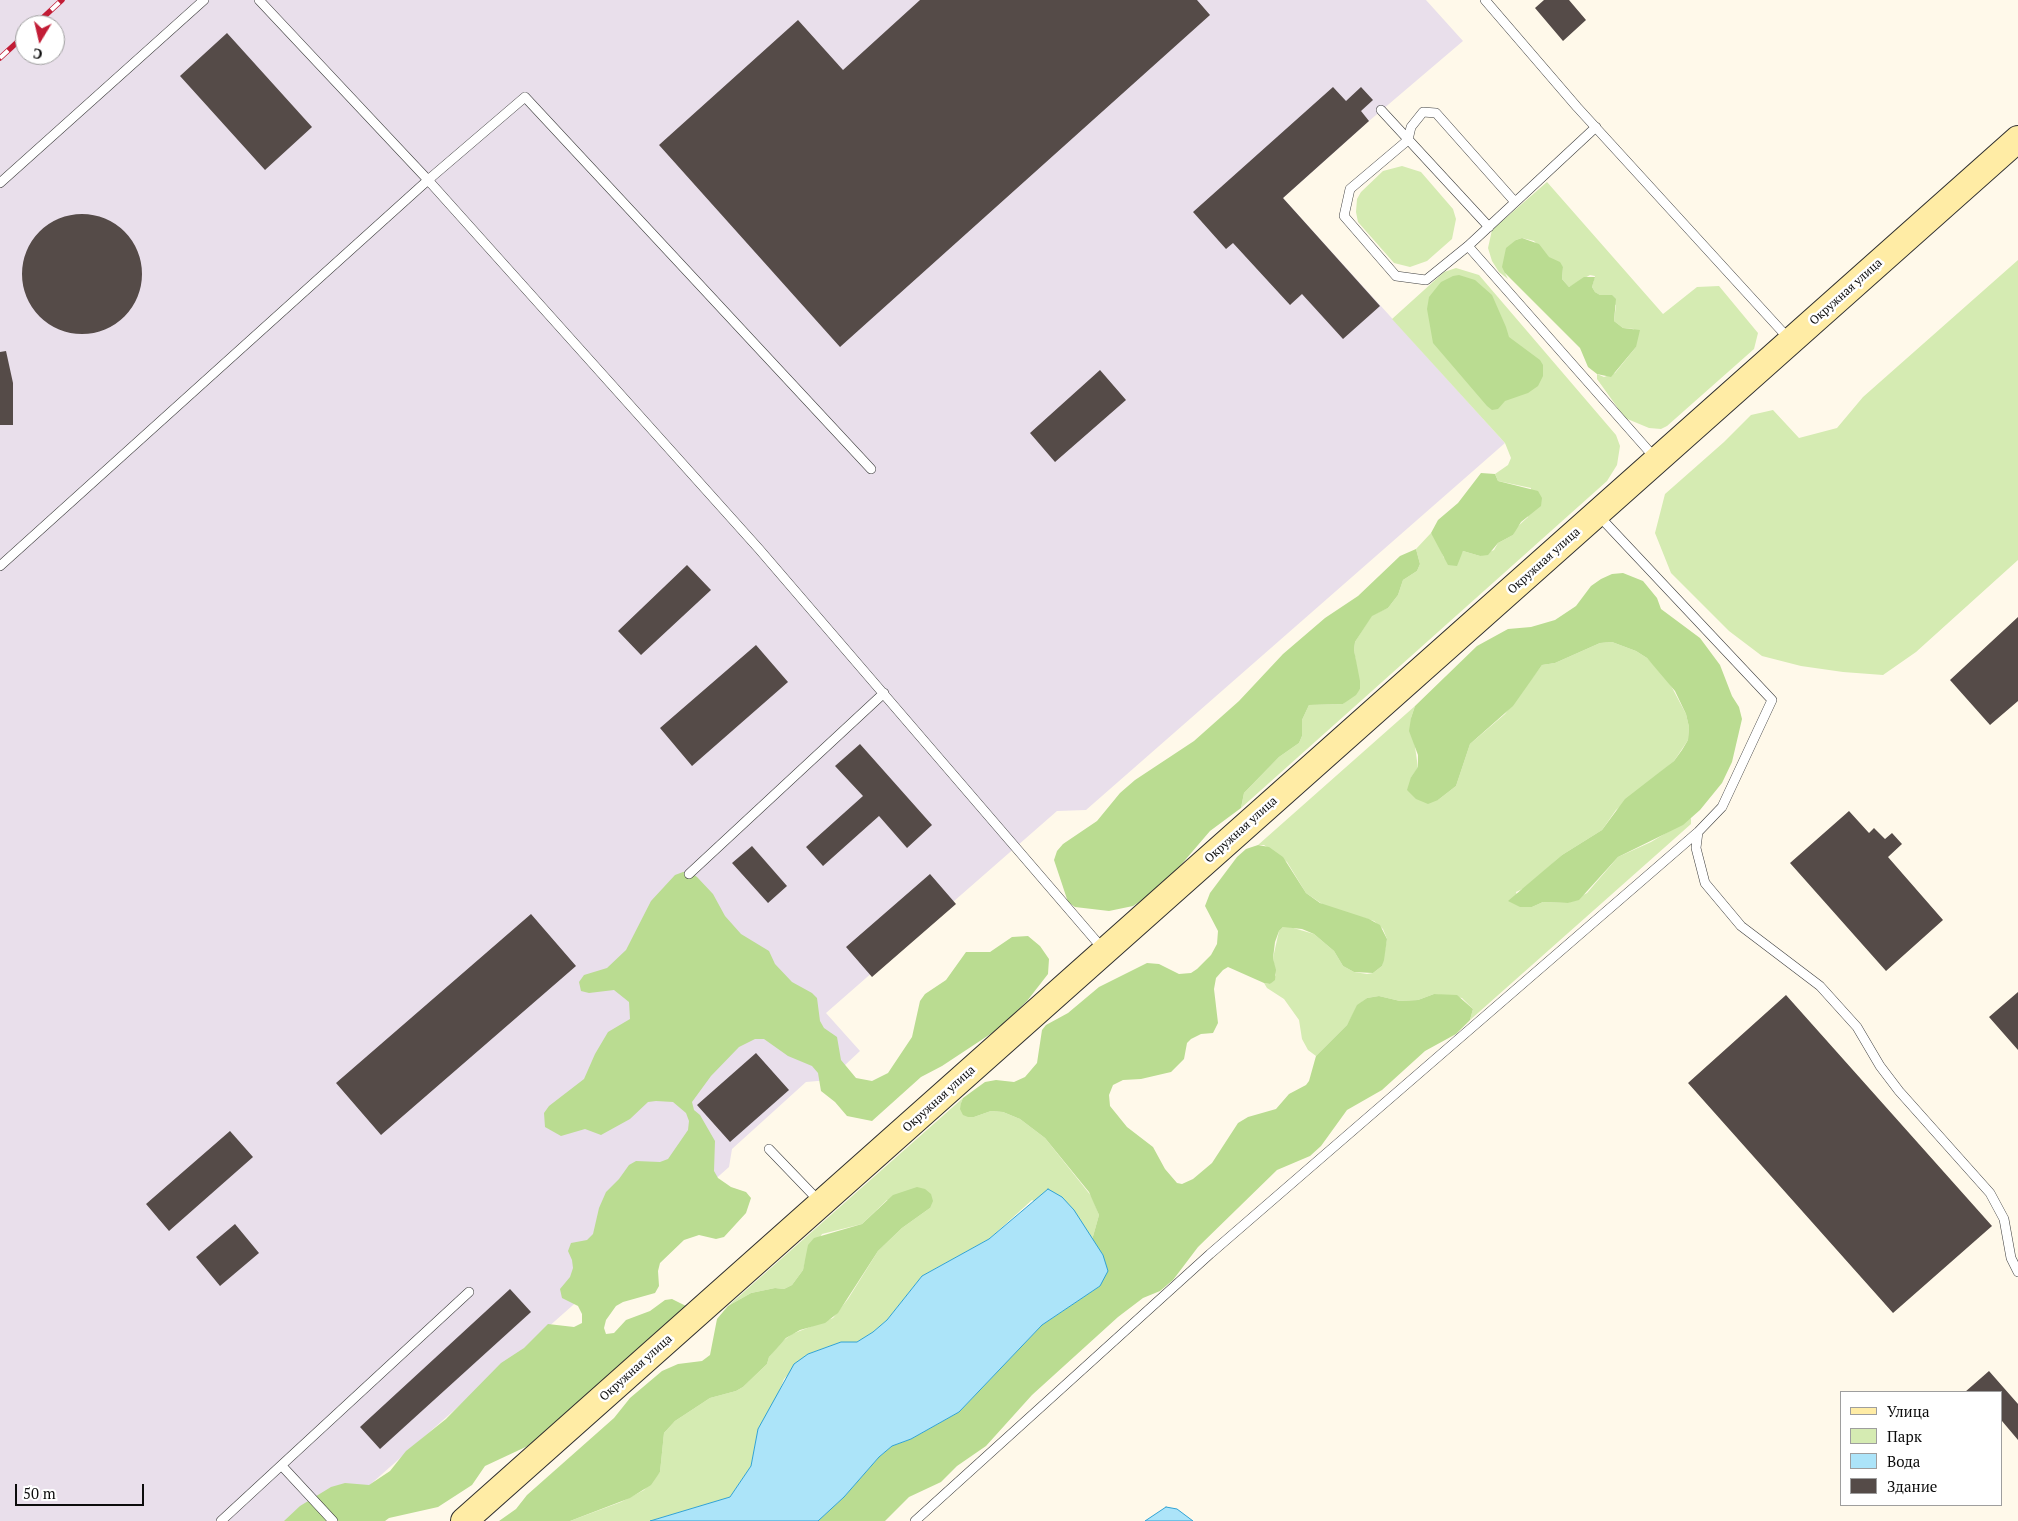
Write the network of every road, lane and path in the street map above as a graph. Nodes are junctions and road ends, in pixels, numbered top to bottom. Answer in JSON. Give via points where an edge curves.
{"nodes":[{"id":1,"x":204,"y":0,"type":"edge"},
{"id":2,"x":259,"y":0,"type":"edge"},
{"id":3,"x":1486,"y":0,"type":"edge"},
{"id":4,"x":1381,"y":110,"type":"dead end"},
{"id":5,"x":1596,"y":127,"type":"junction"},
{"id":6,"x":2018,"y":139,"type":"edge"},
{"id":7,"x":1408,"y":140,"type":"junction"},
{"id":8,"x":428,"y":180,"type":"junction"},
{"id":9,"x":0,"y":183,"type":"edge"},
{"id":10,"x":1515,"y":202,"type":"junction"},
{"id":11,"x":1489,"y":227,"type":"junction"},
{"id":12,"x":1468,"y":246,"type":"junction"},
{"id":13,"x":1791,"y":341,"type":"junction"},
{"id":14,"x":1657,"y":460,"type":"junction"},
{"id":15,"x":872,"y":469,"type":"dead end"},
{"id":16,"x":1597,"y":514,"type":"junction"},
{"id":17,"x":0,"y":566,"type":"edge"},
{"id":18,"x":884,"y":693,"type":"junction"},
{"id":19,"x":1698,"y":832,"type":"junction"},
{"id":20,"x":689,"y":874,"type":"dead end"},
{"id":21,"x":1105,"y":951,"type":"junction"},
{"id":22,"x":769,"y":1149,"type":"dead end"},
{"id":23,"x":821,"y":1204,"type":"junction"},
{"id":24,"x":2018,"y":1272,"type":"edge"},
{"id":25,"x":469,"y":1292,"type":"dead end"},
{"id":26,"x":282,"y":1466,"type":"junction"},
{"id":27,"x":221,"y":1521,"type":"edge"},
{"id":28,"x":333,"y":1521,"type":"edge"},
{"id":29,"x":464,"y":1521,"type":"edge"},
{"id":30,"x":915,"y":1521,"type":"edge"}],
"edges":[{"from":1,"to":9,"type":"lane"},
{"from":2,"to":8,"type":"lane"},
{"from":3,"to":5,"type":"lane"},
{"from":4,"to":7,"type":"lane"},
{"from":5,"to":10,"type":"lane"},
{"from":5,"to":13,"type":"lane"},
{"from":6,"to":13,"type":"main road","name":"Окружная улица"},
{"from":7,"to":10,"type":"lane","via":[[1410,126],[1423,112],[1436,112]]},
{"from":7,"to":11,"type":"lane"},
{"from":7,"to":12,"type":"lane","via":[[1350,190],[1344,216],[1396,276],[1426,280]]},
{"from":8,"to":15,"type":"lane","via":[[525,97]]},
{"from":8,"to":17,"type":"lane"},
{"from":8,"to":18,"type":"lane"},
{"from":10,"to":11,"type":"lane"},
{"from":11,"to":12,"type":"lane"},
{"from":12,"to":14,"type":"lane"},
{"from":13,"to":14,"type":"main road","name":"Окружная улица"},
{"from":14,"to":16,"type":"main road","name":"Окружная улица"},
{"from":16,"to":19,"type":"lane","via":[[1772,700],[1722,807]]},
{"from":16,"to":21,"type":"main road","name":"Окружная улица"},
{"from":18,"to":20,"type":"lane"},
{"from":18,"to":21,"type":"lane"},
{"from":19,"to":24,"type":"lane","via":[[1696,848],[1704,883],[1741,926],[1820,986],[1857,1027],[1899,1091],[1990,1193],[2004,1220],[2011,1258]]},
{"from":19,"to":30,"type":"lane","via":[[1210,1254]]},
{"from":21,"to":23,"type":"main road","name":"Окружная улица"},
{"from":22,"to":23,"type":"lane"},
{"from":23,"to":29,"type":"main road","name":"Окружная улица"},
{"from":25,"to":26,"type":"lane"},
{"from":26,"to":27,"type":"lane"},
{"from":26,"to":28,"type":"lane"}]}
